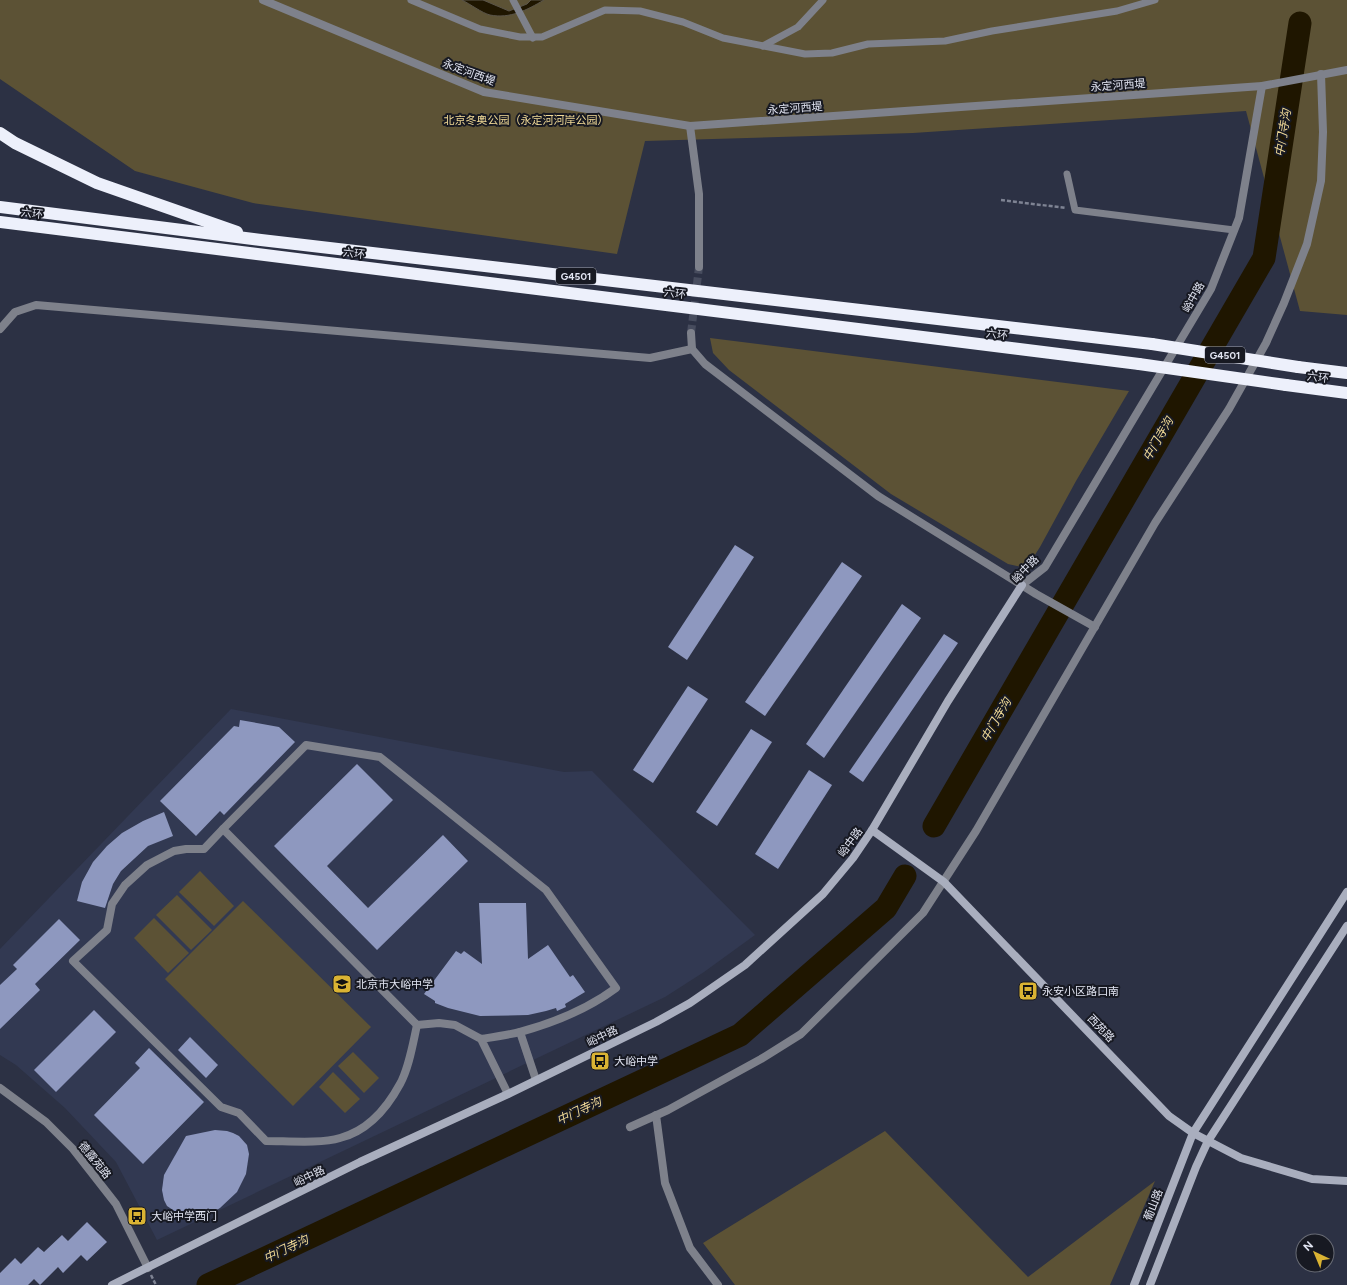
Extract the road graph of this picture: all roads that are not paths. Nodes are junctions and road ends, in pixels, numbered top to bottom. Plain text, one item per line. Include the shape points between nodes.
1 (263, 0) edge
2 (411, 0) edge
3 (513, 0) edge
4 (823, 0) edge
5 (1155, 0) edge
6 (533, 38) junction
7 (763, 46) junction
8 (1347, 70) edge
9 (1321, 75) junction
10 (1262, 86) junction
11 (690, 126) junction
12 (0, 133) edge
13 (1066, 174) dead end
14 (0, 207) edge
15 (0, 223) edge
16 (1234, 230) junction
17 (261, 240) junction
18 (699, 267) tunnel mouth
19 (0, 329) edge
20 (691, 333) tunnel mouth
21 (692, 349) junction
22 (1347, 373) edge
23 (1347, 393) edge
24 (1022, 585) junction
25 (1094, 627) junction
26 (223, 829) junction
27 (872, 830) junction
28 (944, 882) junction
29 (1347, 892) edge
30 (1347, 926) edge
31 (417, 1025) junction
32 (520, 1032) junction
33 (481, 1039) junction
34 (536, 1080) junction
35 (0, 1088) edge
36 (508, 1094) junction
37 (656, 1115) junction
38 (630, 1126) dead end
39 (1193, 1133) junction
40 (1208, 1141) junction
41 (1347, 1181) edge
42 (148, 1268) junction
43 (112, 1285) edge
44 (718, 1285) edge
45 (1134, 1285) edge
46 (1150, 1285) edge

1 - 11 street, 永定河西堤 via 484,92
2 - 6 lane via 480,29
3 - 6 lane
4 - 7 lane via 798,27
5 - 7 lane via 1117,11 945,41 868,44 832,53 805,54
6 - 7 lane via 542,37 605,10 640,11 684,22 723,38
8 - 9 street, 永定河西堤
9 - 10 street, 永定河西堤
9 - 25 street via 1321,181 1307,244 1284,303 1236,398 1156,523
10 - 11 street, 永定河西堤
10 - 16 street, 峪中路 via 1239,218
11 - 18 street via 699,194
12 - 17 highway via 15,143 97,183
13 - 16 lane via 1075,210
14 - 17 highway, 六环 / G4501
15 - 23 highway, 六环 / G4501, bridge via 1139,364
16 - 24 street, 峪中路 via 1211,289 1199,310 1045,566
17 - 22 highway, 六环 / G4501, bridge via 1152,344
19 - 21 street via 14,312 36,305 650,358
20 - 21 street
21 - 24 street via 705,364 878,496
24 - 25 street
24 - 27 main road, 峪中路 via 948,701
25 - 28 street
26 - 31 street
26 - 31 street via 204,849 174,851 148,865 125,885 112,904 107,930 73,961 221,1106 239,1113 266,1141 339,1139 358,1132 375,1118 400,1084
26 - 32 street via 306,745 380,757 546,890 616,988 562,1018
27 - 28 main road, 西苑路
27 - 34 main road, 峪中路 via 823,894 745,965 690,1003
28 - 37 street via 923,913 801,1034 761,1059
28 - 39 main road, 西苑路 via 1169,1116
29 - 39 main road, 葡山路
30 - 40 main road
31 - 33 street via 455,1025
32 - 33 street
32 - 34 street
33 - 36 street
34 - 36 main road, 峪中路
35 - 42 street, 德露苑路 via 46,1122 73,1149 116,1204
36 - 42 main road, 峪中路 via 360,1162
37 - 38 street
37 - 44 street via 666,1183 690,1248
39 - 40 main road, 西苑路
39 - 45 main road, 葡山路
40 - 41 main road, 西苑路 via 1241,1158 1312,1180
40 - 46 main road
42 - 43 main road, 峪中路

